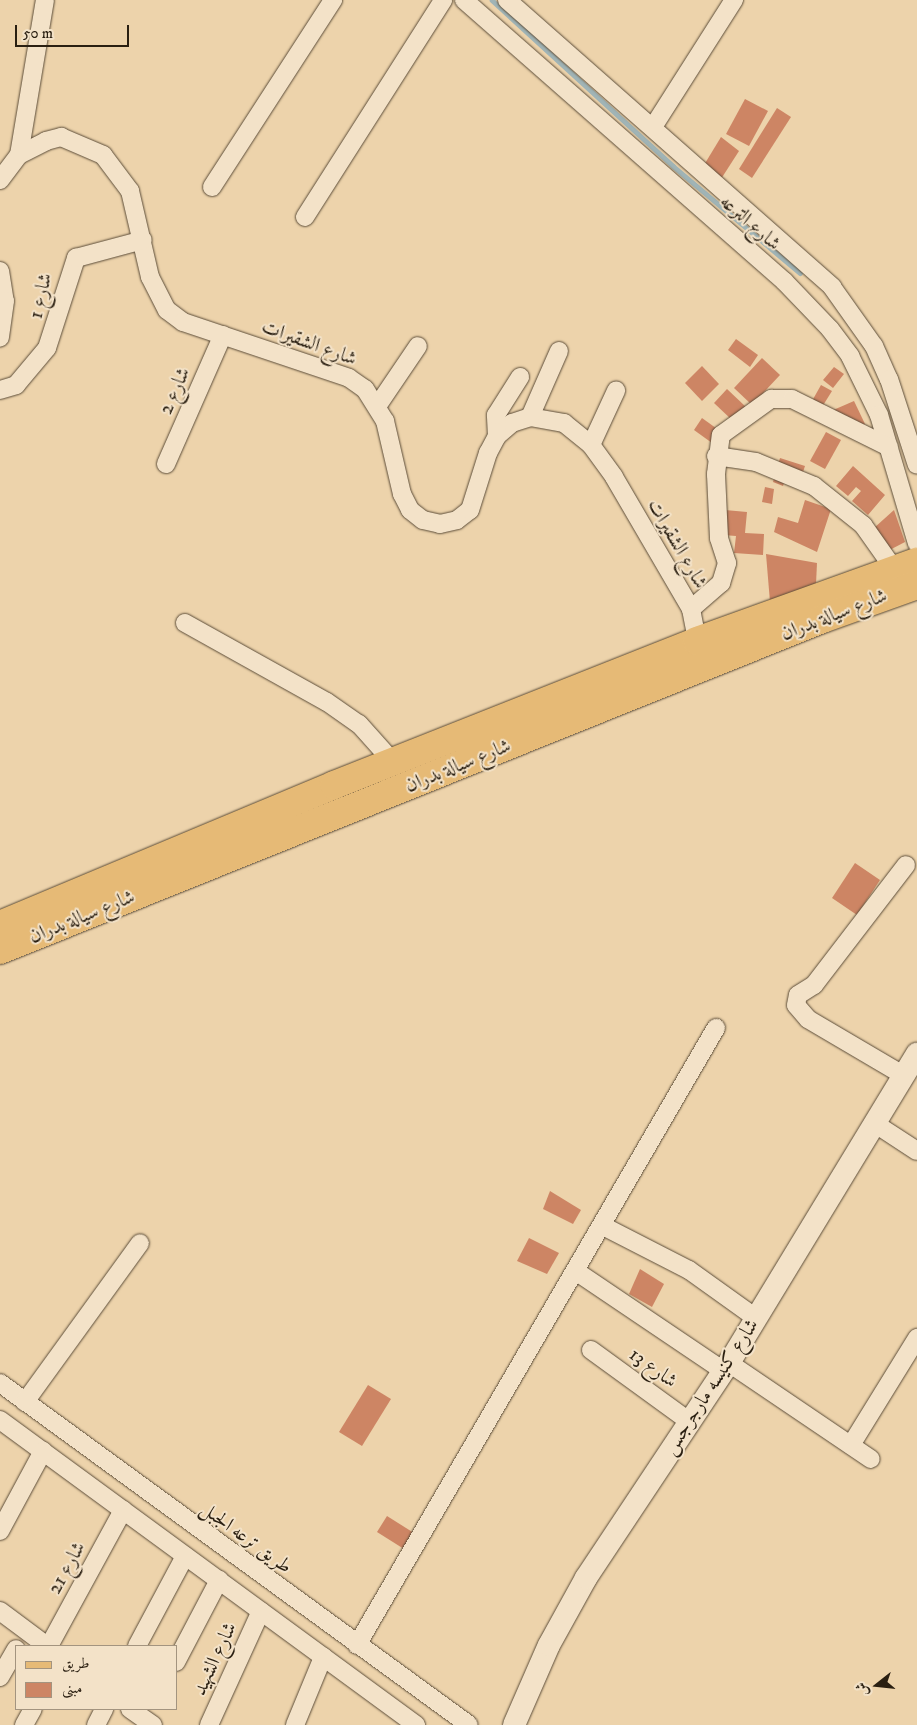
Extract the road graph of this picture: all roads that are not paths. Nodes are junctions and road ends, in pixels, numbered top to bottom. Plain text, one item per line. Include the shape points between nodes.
1 (45, 0) edge
2 (333, 0) edge
3 (443, 0) edge
4 (464, 0) edge
5 (507, 0) edge
6 (734, 0) edge
7 (588, 88) junction
8 (653, 127) junction
9 (19, 155) junction
10 (0, 180) edge
11 (212, 187) dead end
12 (305, 217) dead end
13 (143, 240) junction
14 (0, 271) edge
15 (223, 335) junction
16 (0, 338) edge
17 (418, 346) dead end
18 (559, 351) dead end
19 (520, 377) dead end
20 (0, 390) edge
21 (616, 391) dead end
22 (378, 405) junction
23 (530, 417) junction
24 (497, 436) junction
25 (591, 445) junction
26 (889, 447) junction
27 (716, 456) junction
28 (166, 464) dead end
29 (917, 465) edge
30 (917, 543) edge
31 (906, 565) edge
32 (917, 585) edge
33 (690, 609) junction
34 (185, 623) dead end
35 (697, 641) junction
36 (393, 762) junction
37 (334, 785) junction
38 (352, 808) junction
39 (906, 865) dead end
40 (0, 925) edge
41 (0, 950) edge
42 (716, 1028) dead end
43 (917, 1054) edge
44 (903, 1075) junction
45 (874, 1123) junction
46 (917, 1151) edge
47 (603, 1226) junction
48 (140, 1243) dead end
49 (577, 1272) junction
50 (756, 1318) junction
51 (917, 1338) edge
52 (591, 1350) dead end
53 (727, 1367) junction
54 (0, 1383) edge
55 (25, 1402) junction
56 (0, 1420) edge
57 (690, 1422) junction
58 (851, 1446) junction
59 (43, 1451) junction
60 (871, 1459) dead end
61 (148, 1494) junction
62 (128, 1514) junction
63 (0, 1531) edge
64 (186, 1556) junction
65 (219, 1580) junction
66 (0, 1611) edge
67 (261, 1611) junction
68 (23, 1639) edge
69 (44, 1645) edge
70 (49, 1645) edge
71 (139, 1645) edge
72 (357, 1645) junction
73 (15, 1652) edge
74 (323, 1657) junction
75 (178, 1658) edge
76 (0, 1677) edge
77 (32, 1710) edge
78 (104, 1710) edge
79 (132, 1710) edge
80 (398, 1719) edge
81 (148, 1720) edge
82 (24, 1725) edge
83 (96, 1725) edge
84 (208, 1725) edge
85 (295, 1725) edge
86 (416, 1725) edge
87 (469, 1725) edge
88 (514, 1725) edge

1 - 9 street
2 - 11 street
3 - 12 street
4 - 7 street, شارع الترعه
5 - 7 street, شارع الترعه
6 - 8 street
7 - 8 street, شارع الترعه
7 - 26 street, شارع الترعه via 809,304 854,363
8 - 29 street, شارع الترعه via 807,261 854,316 889,379
9 - 10 street, شارع الشقيرات
9 - 13 street, شارع الشقيرات via 61,137 103,155 130,191
13 - 15 street, شارع الشقيرات via 156,295 167,310 183,322
13 - 20 street, شارع 1 via 76,258 46,348 16,385
14 - 16 street via 5,302
15 - 22 street, شارع الشقيرات via 349,378
15 - 28 street, شارع 2
17 - 22 street
18 - 23 street
19 - 24 street via 496,415
21 - 25 street
22 - 24 street via 402,494 410,510 423,520 440,524 457,520 470,510
23 - 24 street via 512,423
23 - 25 street, شارع الشقيرات via 564,423
25 - 33 street, شارع الشقيرات
26 - 27 street via 792,399 770,399 721,435
26 - 30 street, شارع الترعه
27 - 31 street via 756,462 814,486
27 - 33 street via 720,538 727,563 721,582
31 - 35 main road, شارع سيالة بدران
32 - 38 main road, شارع سيالة بدران
33 - 35 street, شارع الشقيرات
34 - 36 street via 327,702 358,724
35 - 36 main road, شارع سيالة بدران
36 - 37 main road, شارع سيالة بدران
37 - 38 main road
37 - 40 main road, شارع سيالة بدران
38 - 41 main road, شارع سيالة بدران
39 - 44 street via 814,985 798,995 796,1005 808,1019
42 - 47 street
43 - 44 street, شارع كنيسه مارجرجس
44 - 45 street, شارع كنيسه مارجرجس
45 - 46 street
45 - 50 street, شارع كنيسه مارجرجس
47 - 49 street
47 - 50 street via 689,1270
48 - 55 street
49 - 53 street
49 - 72 street
50 - 53 street, شارع كنيسه مارجرجس
51 - 58 street
52 - 57 street, شارع 13
53 - 57 street, شارع كنيسه مارجرجس
53 - 58 street
54 - 55 street, طريق ترعه الجبل
55 - 61 street, طريق ترعه الجبل
56 - 59 street
57 - 88 street, شارع كنيسه مارجرجس via 586,1578 549,1645
58 - 60 street
59 - 62 street
59 - 63 street
61 - 62 street, شارع 21
61 - 72 street, طريق ترعه الجبل
62 - 64 street
62 - 70 street, شارع 21
64 - 65 street
64 - 71 street
65 - 67 street
65 - 75 street
66 - 68 street
67 - 74 street
67 - 84 street, شارع الشهيد
68 - 69 street
72 - 87 street, طريق ترعه الجبل
73 - 76 street
74 - 80 street
74 - 85 street
77 - 82 street
78 - 83 street
79 - 81 street
80 - 86 street

